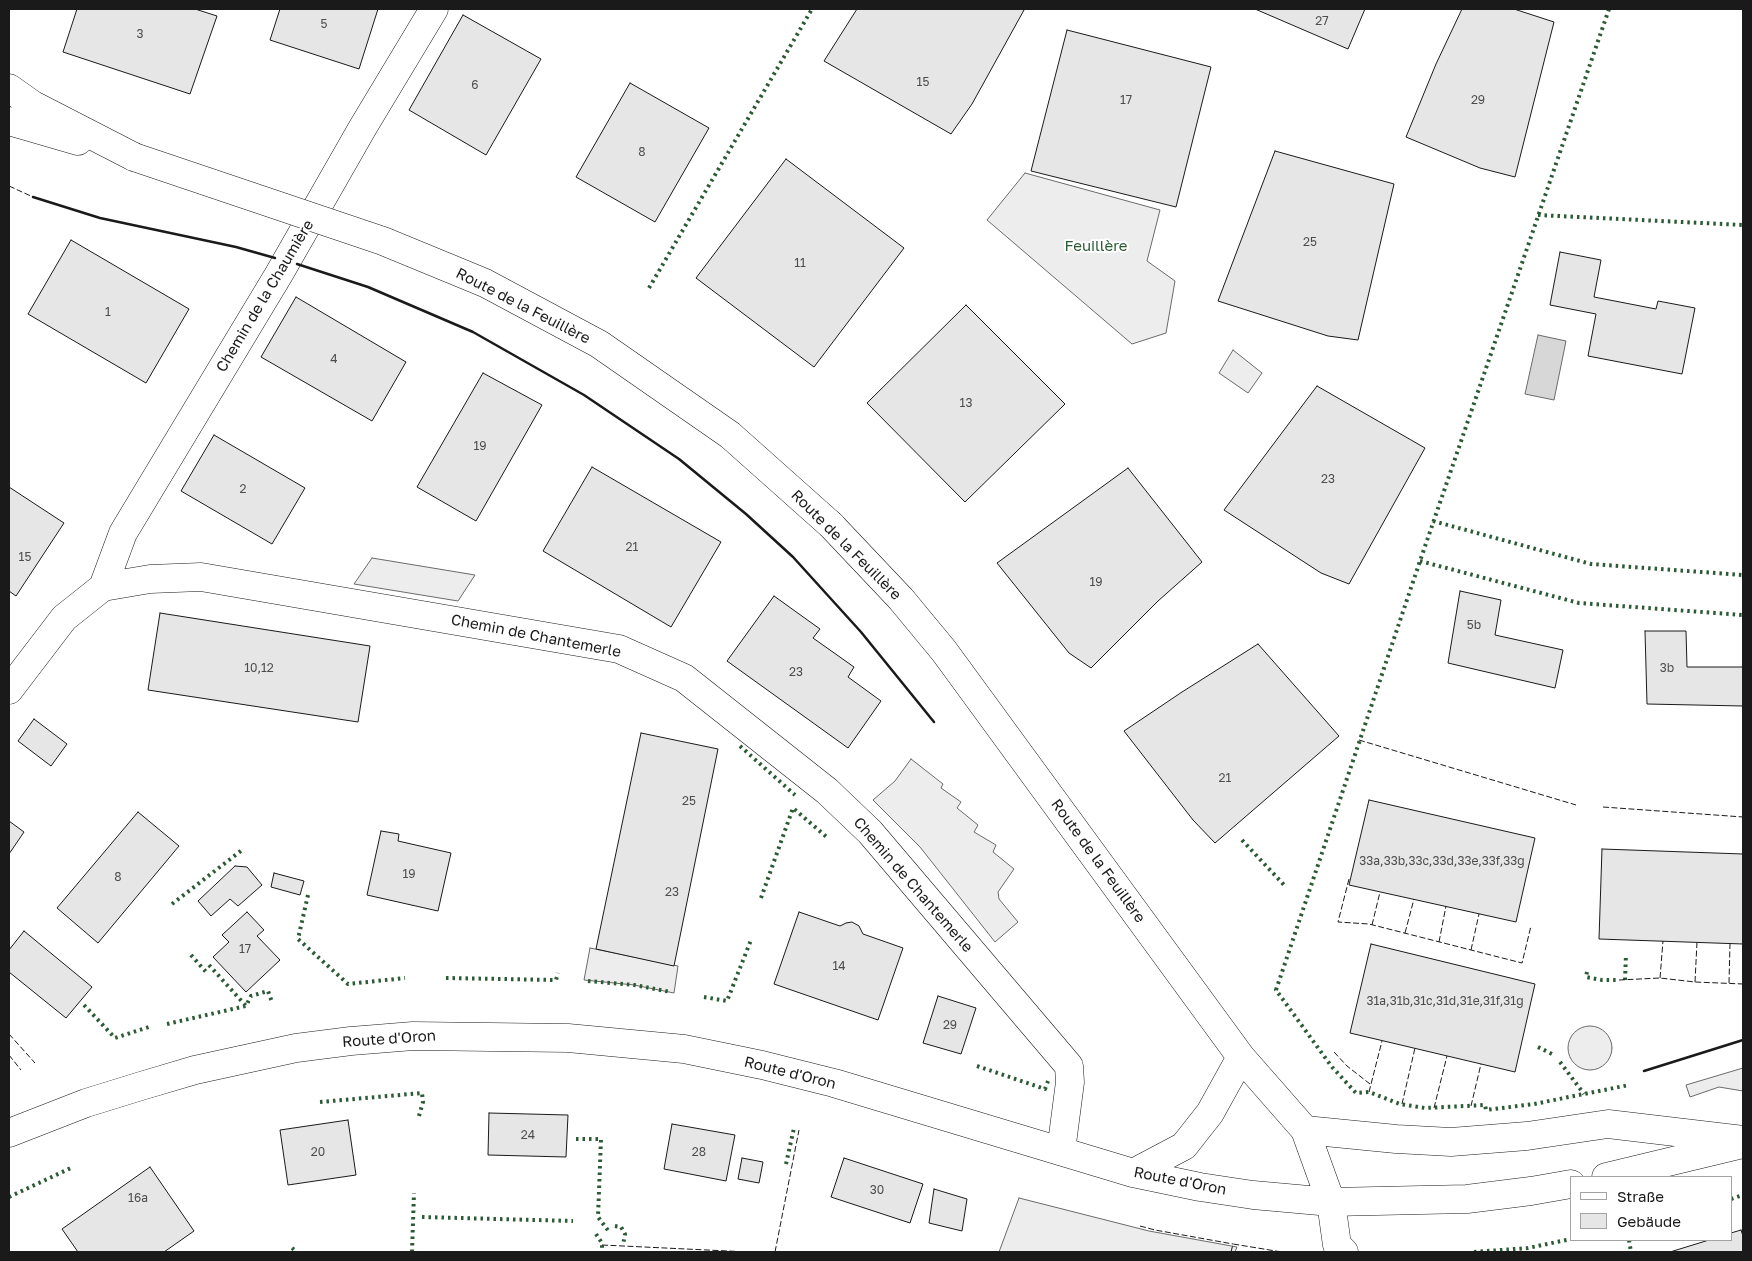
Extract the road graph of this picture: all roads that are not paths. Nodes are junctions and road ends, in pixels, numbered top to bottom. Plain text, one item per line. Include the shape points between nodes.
1 (434, 9) edge
2 (9, 88) edge
3 (9, 121) edge
4 (134, 157) junction
5 (102, 587) junction
6 (9, 690) edge
7 (1241, 1057) junction
8 (1305, 1130) junction
9 (9, 1133) edge
10 (1743, 1140) edge
11 (1743, 1144) edge
12 (1061, 1151) junction
13 (1133, 1173) junction
14 (1610, 1176) edge
15 (1570, 1184) edge
16 (1331, 1202) junction
17 (1344, 1252) edge

1 - 5 street, Chemin de la Chaumière via 123,533
2 - 4 street, Route de la Feuillère
3 - 4 street, Route de la Feuillère
4 - 7 street, Route de la Feuillère, bridge via 383,241 485,283 599,344 730,435 831,525 901,599 944,651
5 - 6 street, Chemin de Chantemerle via 64,618
5 - 12 street, Chemin de Chantemerle via 150,579 202,576 619,648 684,678 827,791 870,832 1069,1066
7 - 8 street, Route de la Feuillère
7 - 13 street via 1210,1113 1184,1146
8 - 10 street via 1451,1142 1527,1136 1608,1124
8 - 16 street, Route de la Feuillère
9 - 12 street, Route d'Oron via 86,1103 195,1070 296,1048 413,1036 568,1038 684,1049 762,1065 834,1083
11 - 14 street
12 - 13 street, Route d'Oron
13 - 16 street, Route d'Oron via 1227,1191
15 - 16 street, Route d'Oron via 1468,1199
16 - 17 street, Route de la Feuillère via 1338,1245

